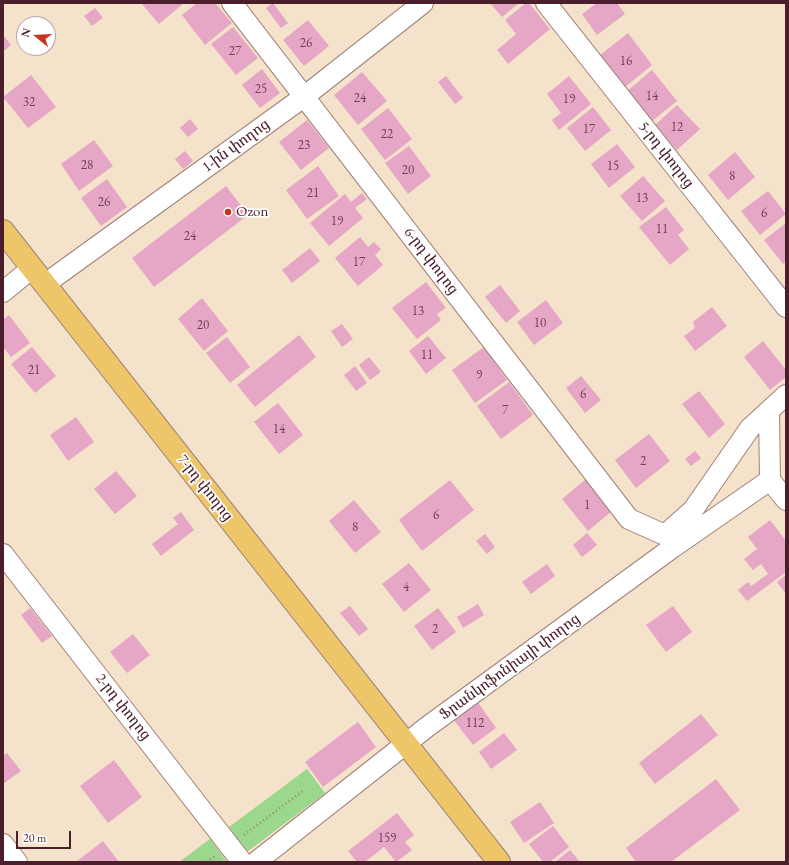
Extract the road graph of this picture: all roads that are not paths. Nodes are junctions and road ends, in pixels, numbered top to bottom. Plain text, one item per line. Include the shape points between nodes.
1 (232, 3) edge
2 (423, 3) edge
3 (546, 3) edge
4 (305, 96) junction
5 (3, 231) edge
6 (38, 276) junction
7 (3, 292) edge
8 (786, 307) edge
9 (786, 395) edge
10 (769, 410) junction
11 (770, 480) junction
12 (786, 500) edge
13 (669, 542) junction
14 (3, 554) edge
15 (407, 744) junction
16 (3, 844) edge
17 (17, 862) edge
18 (242, 862) edge
19 (256, 862) edge
20 (499, 862) edge

1 - 4 street, 6-րդ փողոց
2 - 4 street, 1-ին փողոց
3 - 8 street, 5-րդ փողոց
4 - 6 street, 1-ին փողոց
4 - 13 street, 6-րդ փողոց via 629,519
5 - 6 main road, 7-րդ փողոց
6 - 7 street, 1-ին փողոց
6 - 15 main road, 7-րդ փողոց
9 - 10 street
10 - 11 street
10 - 13 street via 750,428
11 - 12 street
11 - 13 street, Ֆրանկոֆոնիայի փողոց
13 - 15 street, Ֆրանկոֆոնիայի փողոց
14 - 18 street, 2-րդ փողոց
15 - 19 street, Ֆրանկոֆոնիայի փողոց
15 - 20 main road, 7-րդ փողոց
16 - 17 street

